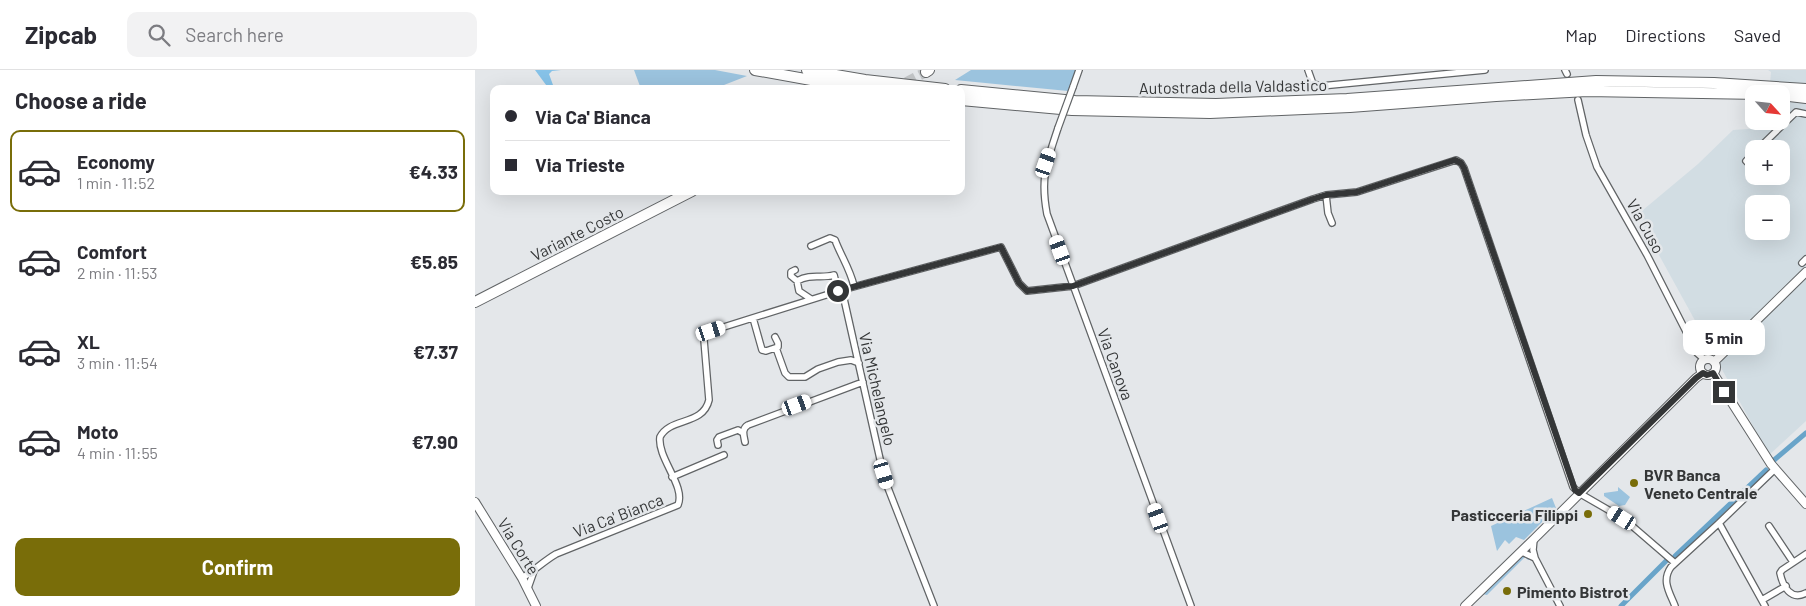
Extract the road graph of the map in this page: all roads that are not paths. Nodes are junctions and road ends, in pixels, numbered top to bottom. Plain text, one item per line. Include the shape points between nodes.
1 (755, 70) edge
2 (807, 70) edge
3 (1079, 70) edge
4 (1308, 70) edge
5 (1485, 70) edge
6 (839, 85) edge
7 (909, 85) edge
8 (1745, 89) edge
9 (1806, 89) edge
10 (965, 90) edge
11 (1790, 90) edge
12 (1745, 91) edge
13 (1790, 97) edge
14 (1806, 98) edge
15 (965, 100) edge
16 (1578, 100) dead end
17 (1806, 114) edge
18 (1767, 140) edge
19 (684, 195) edge
20 (1326, 195) junction
21 (1332, 223) dead end
22 (811, 246) dead end
23 (795, 270) dead end
24 (1806, 272) edge
25 (797, 281) junction
26 (854, 286) junction
27 (1073, 286) junction
28 (840, 290) junction
29 (811, 300) junction
30 (475, 302) edge
31 (753, 318) junction
32 (775, 337) dead end
33 (776, 348) junction
34 (1705, 360) junction
35 (1714, 362) junction
36 (859, 363) junction
37 (1703, 373) junction
38 (1713, 373) junction
39 (863, 382) junction
40 (743, 432) junction
41 (745, 442) dead end
42 (718, 445) dead end
43 (724, 455) dead end
44 (1775, 469) junction
45 (672, 477) junction
46 (1579, 493) junction
47 (475, 502) edge
48 (1806, 504) edge
49 (1719, 523) junction
50 (1769, 526) dead end
51 (1534, 539) junction
52 (1522, 552) junction
53 (1806, 554) edge
54 (1535, 558) junction
55 (1793, 562) junction
56 (1675, 563) junction
57 (534, 571) junction
58 (522, 578) junction
59 (1786, 586) junction
60 (528, 588) junction
61 (1806, 593) edge
62 (1764, 603) edge
63 (537, 606) edge
64 (934, 606) edge
65 (1191, 606) edge
66 (1465, 606) edge
67 (1560, 606) edge
68 (1675, 606) edge

1 - 6 highway
2 - 7 highway
3 - 27 street, Via Canova, bridge via 1046,163 1043,192 1047,214
4 - 5 street via 1313,84 1321,86
8 - 10 highway, Autostrada della Valdastico via 1715,83 1596,81 1347,99 1217,104 1075,101
9 - 11 highway, Autostrada della Valdastico
12 - 15 highway, Autostrada della Valdastico via 1587,91 1210,113 1072,110
13 - 14 highway
16 - 34 street, Via Cuso via 1597,167 1697,353
17 - 18 street via 1796,112
19 - 30 highway, Variante Costo
20 - 21 street
20 - 27 street
20 - 46 street via 1357,192 1455,160 1461,163 1573,487
22 - 26 street via 830,238 835,240
23 - 25 street via 791,276
24 - 35 main road
25 - 28 street via 812,275 822,278 835,276
25 - 29 street via 799,291
26 - 27 street, Via Ca' Bianca via 1001,247 1019,283 1027,291
26 - 28 street, Via Ca' Bianca
27 - 65 street, Via Canova
28 - 29 street, Via Ca' Bianca
28 - 36 street, Via Michelangelo
29 - 31 street, Via Ca' Bianca
31 - 33 street via 762,350
31 - 45 street, Via Ca' Bianca via 711,331 705,337 708,405 700,415 670,428 659,437
32 - 33 street via 779,343
33 - 36 street via 789,377 805,377 838,362 851,360
34 - 35 main road
34 - 37 main road via 1700,366
35 - 38 main road via 1716,369
36 - 39 street, Via Michelangelo
37 - 38 main road
37 - 46 main road
38 - 44 main road
39 - 40 street via 750,424
39 - 64 street, Via Michelangelo via 879,460
40 - 41 street
40 - 42 street via 738,430 719,437
43 - 45 street
44 - 48 main road
44 - 49 street
45 - 57 street, Via Ca' Bianca via 680,496 676,507 557,554
46 - 51 main road
46 - 56 street via 1624,519
47 - 58 main road, Via Corte
49 - 56 street
49 - 62 street
50 - 55 street
51 - 52 main road
51 - 54 street
52 - 54 street
52 - 66 main road
53 - 55 street
54 - 67 street
55 - 59 street via 1779,573
56 - 68 street via 1666,579
57 - 58 street, Via Ca' Bianca
57 - 60 street
58 - 60 main road, Via Corte
59 - 61 street via 1794,596
59 - 62 street
60 - 63 main road, Via Corte

